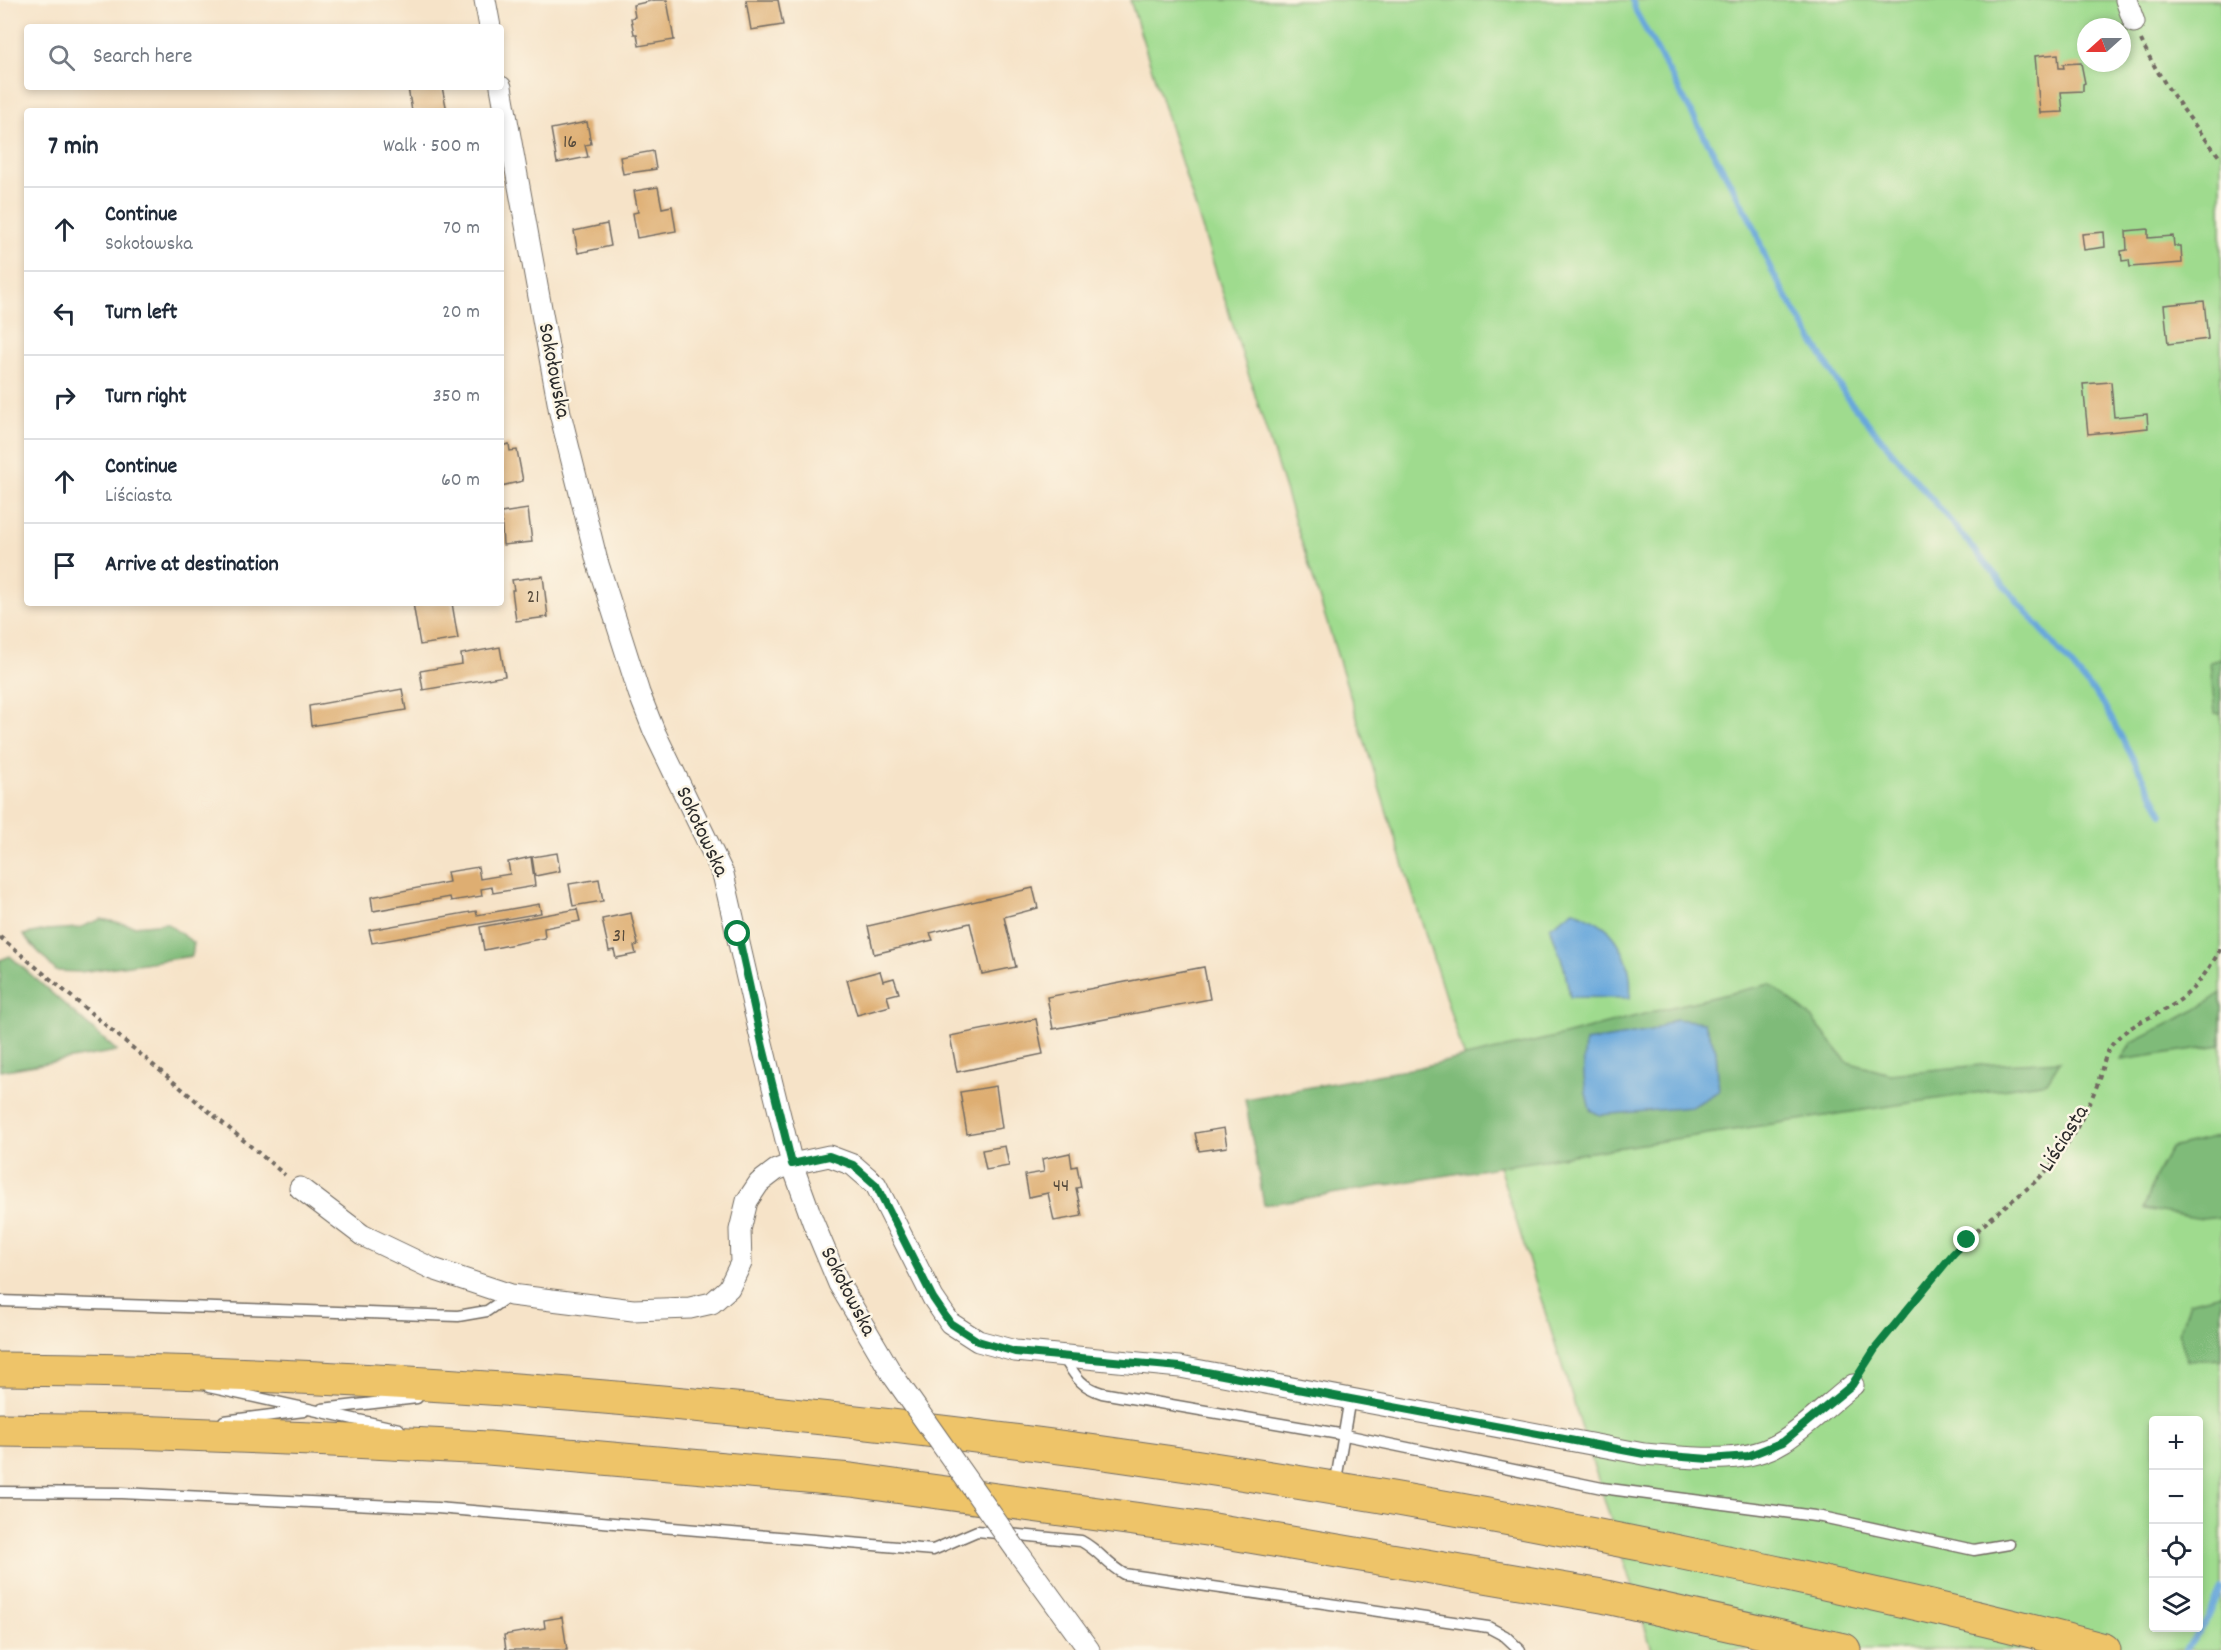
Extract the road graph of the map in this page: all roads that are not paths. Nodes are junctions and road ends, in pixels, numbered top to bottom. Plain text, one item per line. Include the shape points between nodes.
1 (485, 0) edge
2 (2126, 0) edge
3 (2134, 22) road end
4 (489, 24) edge
5 (502, 90) edge
6 (792, 1164) junction
7 (300, 1188) road end
8 (511, 1295) junction
9 (0, 1301) edge
10 (1063, 1356) junction
11 (0, 1370) edge
12 (135, 1371) junction
13 (1852, 1385) road end
14 (490, 1389) junction
15 (1350, 1398) junction
16 (313, 1410) junction
17 (0, 1430) edge
18 (406, 1431) dead end
19 (134, 1432) junction
20 (418, 1433) dead end
21 (1345, 1435) junction
22 (488, 1448) junction
23 (1335, 1487) junction
24 (0, 1492) edge
25 (2009, 1544) dead end
26 (2099, 1649) edge
27 (1089, 1650) edge
28 (1520, 1650) edge
29 (1844, 1650) edge

1 - 4 street
2 - 3 street
5 - 6 street, Sokołowska via 560,412 597,561 654,731 723,874
6 - 8 street via 767,1176 747,1201 740,1230 741,1263 729,1288 712,1303 690,1308 633,1310
6 - 10 street via 829,1156 853,1165 876,1185 933,1298 950,1323 978,1341 1015,1352
6 - 27 street, Sokołowska, bridge via 839,1284 892,1374
7 - 8 street via 362,1235 433,1269
8 - 9 lane via 487,1311 458,1316
10 - 15 street via 1180,1367
10 - 21 lane via 1078,1381 1095,1391
11 - 12 highway
12 - 14 highway
12 - 16 lane
13 - 15 street via 1783,1442 1748,1456 1709,1459 1644,1454
14 - 16 lane
14 - 23 highway via 945,1431
15 - 21 lane
16 - 18 lane
16 - 19 lane
17 - 19 highway
19 - 22 highway
20 - 22 lane
21 - 23 lane
21 - 25 lane via 1602,1488 1822,1517 1974,1550
22 - 29 highway via 851,1480 1214,1530 1602,1596
23 - 26 highway via 1657,1546 1908,1600
24 - 28 lane via 121,1493 437,1508 933,1550 976,1531 1080,1541 1096,1549 1124,1574 1488,1627

